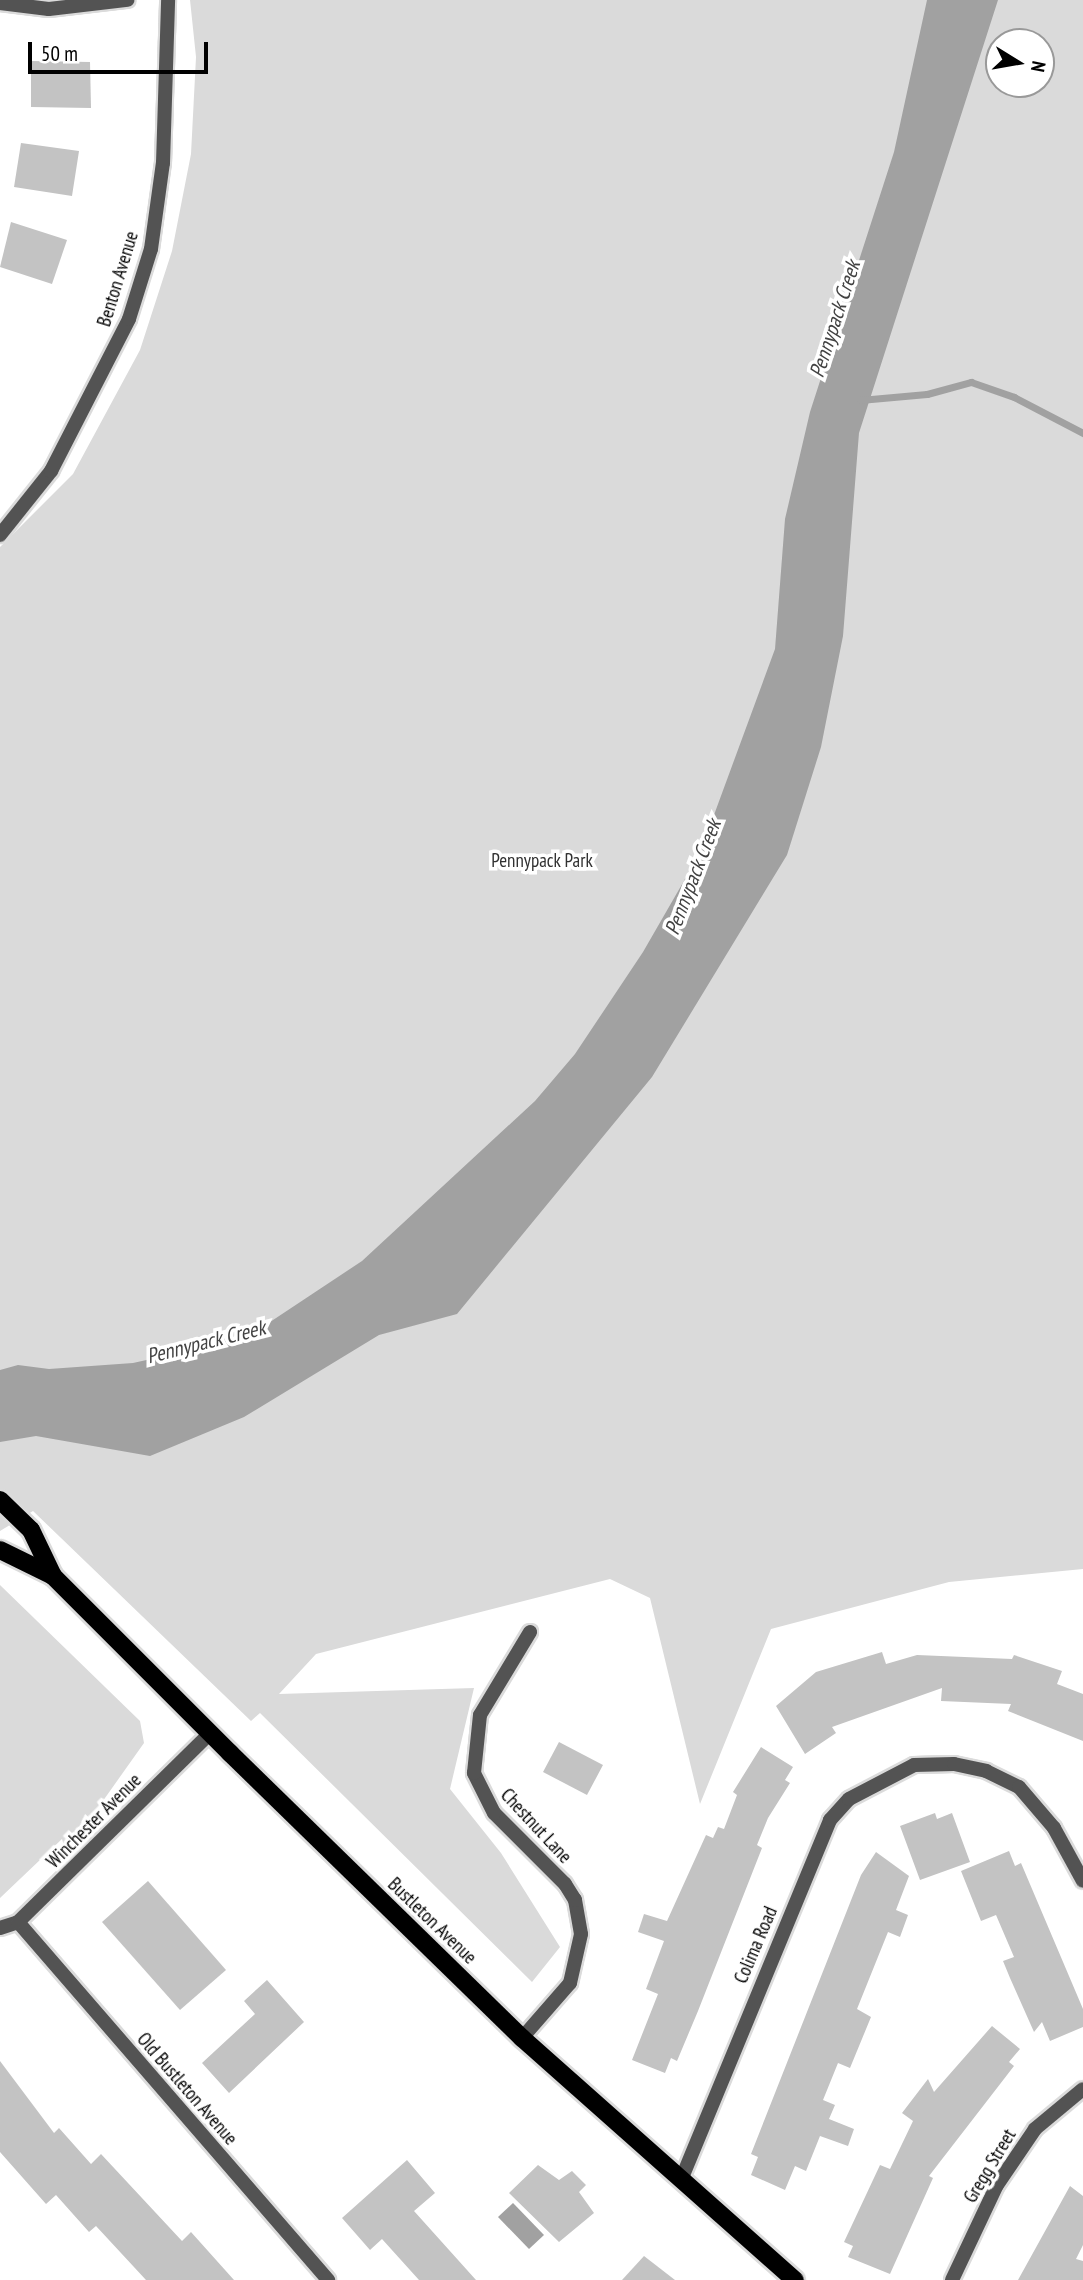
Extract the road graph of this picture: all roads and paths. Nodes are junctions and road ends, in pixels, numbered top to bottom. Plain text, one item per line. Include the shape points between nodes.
1 (127, 0) edge
2 (168, 0) edge
3 (0, 3) edge
4 (0, 536) edge
5 (0, 1500) edge
6 (0, 1550) edge
7 (53, 1576) junction
8 (530, 1632) dead end
9 (211, 1733) junction
10 (1083, 1881) edge
11 (19, 1922) junction
12 (0, 1928) edge
13 (522, 2039) junction
14 (1083, 2089) edge
15 (681, 2180) junction
16 (328, 2280) edge
17 (795, 2280) edge
18 (952, 2280) edge

1 - 3 street via 49,9
2 - 4 street, Benton Avenue via 163,163 151,249 129,319 58,459
5 - 7 main road, Bustleton Avenue via 31,1530
6 - 7 main road, Bustleton Avenue
7 - 9 main road, Bustleton Avenue
8 - 13 street, Chestnut Lane via 480,1715 474,1773 494,1813 565,1884 575,1900 581,1934 570,1983
9 - 11 street, Winchester Avenue
9 - 13 main road, Bustleton Avenue
10 - 15 street, Colima Road via 1054,1828 1018,1787 954,1764 914,1765 849,1799 830,1821
11 - 12 street, Winchester Avenue
11 - 16 street, Old Bustleton Avenue
13 - 15 main road, Bustleton Avenue
14 - 18 street, Gregg Street via 1035,2129 996,2185
15 - 17 main road, Bustleton Avenue

